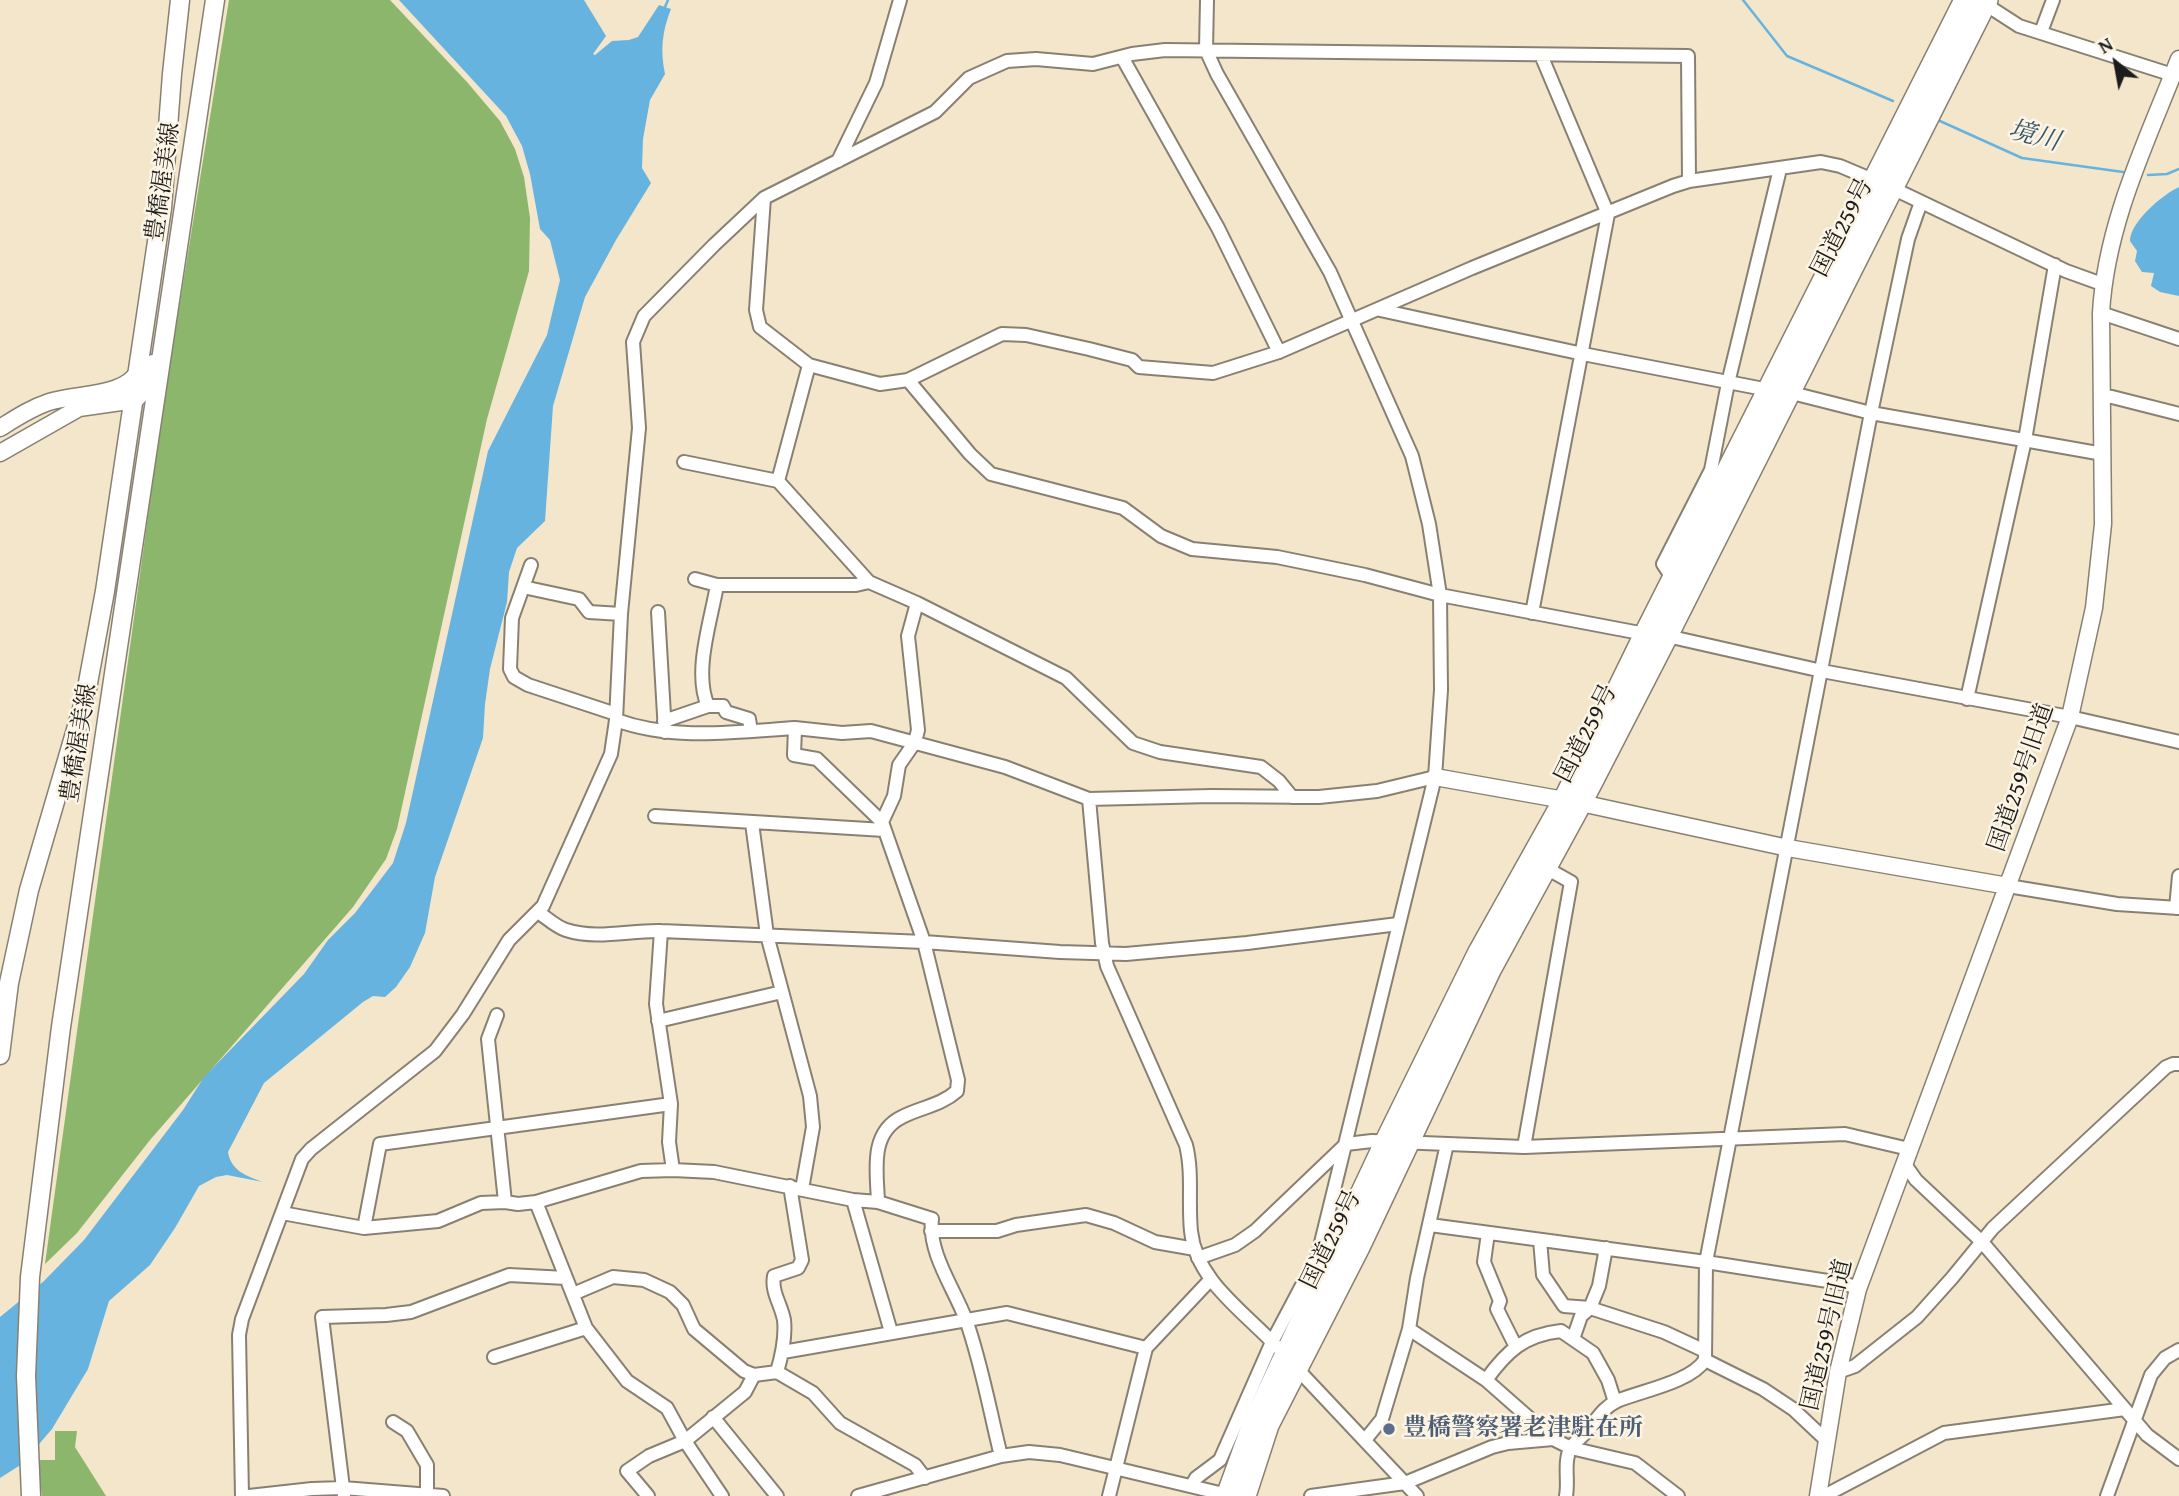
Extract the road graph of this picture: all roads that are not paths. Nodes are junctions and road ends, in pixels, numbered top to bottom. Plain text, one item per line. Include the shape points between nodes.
1 (180, 0) edge
2 (215, 0) edge
3 (900, 0) edge
4 (1207, 0) edge
5 (2053, 0) edge
6 (1979, 1) edge
7 (2041, 32) junction
8 (1206, 50) junction
9 (1541, 55) junction
10 (1122, 57) junction
11 (2179, 59) edge
12 (2173, 75) junction
13 (838, 162) junction
14 (1780, 169) junction
15 (1689, 181) junction
16 (1884, 185) junction
17 (764, 198) junction
18 (1921, 202) junction
19 (1608, 214) junction
20 (2055, 265) junction
21 (2102, 284) junction
22 (1380, 310) junction
23 (2101, 313) junction
24 (1352, 321) junction
25 (2179, 339) edge
26 (1279, 352) junction
27 (1583, 354) junction
28 (809, 365) junction
29 (139, 370) junction
30 (908, 380) junction
31 (1728, 383) junction
32 (1779, 391) junction
33 (88, 394) junction
34 (2101, 396) junction
35 (135, 400) junction
36 (107, 404) junction
37 (1871, 413) junction
38 (2179, 414) edge
39 (153, 421) junction
40 (0, 428) edge
41 (2025, 440) junction
42 (128, 450) junction
43 (0, 453) edge
44 (2103, 454) junction
45 (684, 462) dead end
46 (778, 481) junction
47 (531, 565) dead end
48 (695, 579) dead end
49 (1674, 579) junction
50 (869, 582) junction
51 (717, 585) junction
52 (523, 587) junction
53 (1440, 595) junction
54 (918, 603) junction
55 (659, 612) dead end
56 (1532, 612) junction
57 (621, 614) junction
58 (1645, 634) junction
59 (1667, 636) junction
60 (1822, 671) junction
61 (1967, 699) junction
62 (709, 706) junction
63 (616, 717) junction
64 (2070, 717) junction
65 (664, 727) junction
66 (795, 728) junction
67 (751, 731) junction
68 (915, 742) junction
69 (2179, 742) edge
70 (1434, 777) junction
71 (1292, 797) junction
72 (1089, 799) junction
73 (1572, 802) junction
74 (655, 816) dead end
75 (752, 823) junction
76 (883, 826) junction
77 (1788, 848) junction
78 (1546, 868) junction
79 (2179, 876) edge
80 (2008, 886) junction
81 (2177, 908) edge
82 (538, 912) junction
83 (1398, 924) junction
84 (661, 931) junction
85 (767, 935) junction
86 (924, 942) junction
87 (1104, 954) junction
88 (782, 992) junction
89 (497, 1015) dead end
90 (659, 1021) junction
91 (0, 1055) edge
92 (2179, 1064) edge
93 (671, 1104) junction
94 (498, 1128) junction
95 (1732, 1139) junction
96 (1386, 1141) junction
97 (1409, 1141) junction
98 (1346, 1144) junction
99 (1447, 1144) junction
100 (1524, 1147) junction
101 (1906, 1156) junction
102 (673, 1170) junction
103 (796, 1187) junction
104 (853, 1200) junction
105 (505, 1202) junction
106 (536, 1202) junction
107 (878, 1202) junction
108 (282, 1213) junction
109 (1430, 1225) junction
110 (364, 1228) junction
111 (931, 1231) junction
112 (1488, 1233) junction
113 (1540, 1240) junction
114 (1982, 1242) junction
115 (1606, 1248) junction
116 (1197, 1254) junction
117 (1706, 1262) junction
118 (566, 1278) junction
119 (1211, 1279) junction
120 (1858, 1289) junction
121 (573, 1294) junction
122 (1590, 1308) junction
123 (966, 1320) junction
124 (586, 1328) junction
125 (1409, 1329) junction
126 (891, 1332) junction
127 (1573, 1339) junction
128 (1275, 1345) junction
129 (1515, 1345) junction
130 (1146, 1348) junction
131 (2179, 1350) edge
132 (783, 1352) junction
133 (1705, 1355) junction
134 (494, 1357) dead end
135 (777, 1372) junction
136 (1839, 1372) junction
137 (1302, 1374) dead end
138 (754, 1375) junction
139 (1486, 1380) junction
140 (1615, 1402) junction
141 (2125, 1409) junction
142 (713, 1417) junction
143 (2134, 1419) junction
144 (393, 1422) dead end
145 (1553, 1439) junction
146 (685, 1440) junction
147 (1365, 1440) junction
148 (1827, 1441) junction
149 (1571, 1448) junction
150 (1001, 1456) junction
151 (2179, 1459) edge
152 (1115, 1468) junction
153 (926, 1478) junction
154 (1405, 1483) junction
155 (1192, 1485) junction
156 (344, 1492) edge
157 (890, 1492) edge
158 (642, 1494) edge
159 (427, 1495) edge
160 (31, 1496) edge
161 (242, 1496) edge
162 (249, 1496) edge
163 (443, 1496) edge
164 (722, 1496) edge
165 (777, 1496) edge
166 (858, 1496) edge
167 (1109, 1496) edge
168 (1233, 1496) edge
169 (1311, 1496) edge
170 (1417, 1496) edge
171 (1566, 1496) edge
172 (1678, 1496) edge
173 (1818, 1496) edge
174 (1824, 1496) edge
175 (2107, 1496) edge

1 - 29 main road, 豊橋渥美線 via 162,208
2 - 35 street via 201,41 151,378
2 - 39 main road, 豊橋渥美線
3 - 13 street via 876,83
4 - 8 street
5 - 7 street
6 - 7 street via 2019,26
6 - 16 highway, 国道259号
7 - 12 street
8 - 9 street
8 - 10 street
8 - 24 street via 1330,272
9 - 15 street via 1688,56
9 - 19 street
10 - 13 street via 1093,64 1007,61 969,78 935,112
10 - 26 street via 1218,228
11 - 12 street, 国道259号旧道
12 - 21 street, 国道259号旧道 via 2124,196
13 - 17 street
14 - 15 street
14 - 16 street via 1821,162
14 - 31 street
15 - 19 street
16 - 18 street
16 - 32 highway, 国道259号
17 - 28 street via 757,310 760,327
17 - 57 street via 644,316 635,333 639,428
18 - 20 street
18 - 37 street via 1908,239
19 - 22 street
19 - 27 street
20 - 21 street
20 - 41 street
21 - 23 street, 国道259号旧道
22 - 24 street
22 - 27 street
23 - 25 street
23 - 34 street, 国道259号旧道
24 - 26 street
24 - 53 street via 1412,456
26 - 30 street via 1213,373 1139,367 1132,360 1089,349 1002,334
27 - 31 street
27 - 56 street
28 - 30 street via 880,384
28 - 46 street
29 - 33 street via 120,388
29 - 35 main road, 豊橋渥美線
30 - 53 street via 991,474 1124,508 1161,536 1192,549 1278,557
31 - 32 street
31 - 49 street via 1711,470 1663,564
32 - 37 street
32 - 49 highway, 国道259号
32 - 59 highway, 国道259号
33 - 35 street
33 - 40 street via 46,403
34 - 38 street
34 - 44 street, 国道259号旧道
35 - 36 street
35 - 39 street via 148,408
35 - 42 main road, 豊橋渥美線
36 - 42 street via 120,418
36 - 43 street via 71,412
37 - 41 street
37 - 60 street
39 - 160 main road, 豊橋渥美線 via 61,1027 30,1277 26,1376
41 - 44 street
41 - 61 street
42 - 91 main road, 豊橋渥美線 via 85,699 29,890 9,983
44 - 64 street, 国道259号旧道 via 2103,524 2094,608
45 - 46 street
46 - 50 street
47 - 52 street
48 - 51 street
49 - 58 highway, 国道259号
50 - 51 street
50 - 54 street
51 - 62 street via 702,668 702,692
52 - 57 street via 579,599 589,612
52 - 63 street via 512,618 510,669 514,677
53 - 56 street
53 - 70 street via 1441,690
54 - 68 street via 908,636 918,730
54 - 71 street via 1066,678 1133,743 1160,752 1261,767
55 - 65 street
56 - 58 street
57 - 63 street
58 - 73 highway, 国道259号
59 - 60 street
59 - 73 highway, 国道259号
60 - 61 street
60 - 77 street
61 - 64 street
62 - 65 street
62 - 67 street via 723,706 726,712 749,719
63 - 65 street via 640,729
63 - 82 street via 611,754
64 - 69 street
64 - 80 street, 国道259号旧道
65 - 67 street via 698,734
66 - 67 street
66 - 68 street via 871,731
66 - 76 street via 794,755 817,759
68 - 72 street via 1005,767
68 - 76 street via 899,765
70 - 71 street via 1377,791
70 - 73 street
70 - 83 street
71 - 72 street
72 - 87 street
73 - 77 street
73 - 78 highway, 国道259号
73 - 96 highway, 国道259号 via 1479,952
74 - 75 street
75 - 76 street
75 - 85 street
76 - 86 street
77 - 80 street
77 - 95 street
78 - 97 highway, 国道259号 via 1490,970
78 - 100 street via 1571,882
79 - 81 street
80 - 81 street via 2118,904
80 - 101 street, 国道259号旧道
82 - 84 street via 565,930 580,933
82 - 108 street via 509,940 435,1051 302,1159
83 - 87 street via 1247,943
83 - 98 street
84 - 85 street
84 - 90 street
85 - 86 street
85 - 88 street
86 - 87 street
86 - 107 street via 957,1091 946,1101 902,1116 880,1140 876,1154
87 - 116 street via 1186,1144 1191,1231
88 - 90 street
88 - 103 street via 810,1096 813,1127
89 - 94 street via 488,1040
90 - 93 street
92 - 114 street via 2166,1067
93 - 94 street
93 - 102 street
94 - 105 street
94 - 110 street via 380,1144
95 - 100 street
95 - 101 street via 1845,1134
95 - 117 street
96 - 97 street
96 - 98 street
96 - 168 highway, 国道259号 via 1253,1424
97 - 99 street
97 - 168 highway, 国道259号
98 - 116 street via 1255,1231 1235,1245
98 - 128 street via 1318,1255
99 - 100 street
99 - 109 street
101 - 114 street via 1916,1180
101 - 120 street, 国道259号旧道
102 - 103 street via 714,1172
102 - 106 street via 640,1171
103 - 104 street
103 - 132 street via 802,1260 798,1268 774,1276 772,1285 783,1320
104 - 107 street
104 - 126 street
105 - 106 street
105 - 110 street via 472,1205 438,1221
106 - 118 street
107 - 111 street via 932,1219
108 - 110 street
108 - 161 street via 239,1335
109 - 112 street
109 - 125 street
111 - 116 street via 981,1233 1086,1216
111 - 123 street
112 - 113 street
112 - 129 street via 1484,1262 1500,1301 1497,1309
113 - 115 street
113 - 122 street via 1544,1275 1564,1306
114 - 136 street via 1917,1317 1855,1366
114 - 141 street
115 - 117 street
115 - 122 street
116 - 119 street
117 - 120 street via 1847,1283
117 - 133 street
118 - 121 street
118 - 156 street via 509,1275 411,1312 321,1317
119 - 128 street
119 - 130 street
120 - 136 street, 国道259号旧道
121 - 124 street
121 - 138 street via 614,1277 644,1279 670,1292 694,1329
122 - 127 street via 1581,1316
122 - 133 street via 1664,1332
123 - 126 street
123 - 130 street via 1007,1313
123 - 150 street
124 - 134 street
124 - 146 street via 627,1381 667,1408
125 - 139 street
125 - 147 street via 1382,1419
126 - 132 street
127 - 129 street via 1561,1331
127 - 140 street via 1593,1353
128 - 155 street via 1220,1460
129 - 139 street
130 - 152 street
131 - 143 street via 2151,1375
132 - 135 street
133 - 140 street via 1701,1365 1688,1374
133 - 148 street via 1793,1409
135 - 138 street
135 - 153 street via 813,1393 840,1423 915,1465
136 - 148 street, 国道259号旧道
137 - 147 street
138 - 142 street via 745,1392
139 - 145 street
140 - 149 street
141 - 143 street
141 - 174 street via 1944,1433
142 - 146 street
142 - 165 street
143 - 151 street via 2154,1442
143 - 175 street
144 - 159 street via 407,1431 427,1465
145 - 149 street
145 - 154 street via 1492,1447
146 - 158 street via 627,1471
146 - 164 street
147 - 154 street
148 - 173 street, 国道259号旧道
149 - 171 street
149 - 172 street via 1634,1463
150 - 152 street via 1029,1452 1059,1455
150 - 153 street
152 - 155 street
152 - 167 street
153 - 157 street
154 - 169 street
154 - 170 street
155 - 168 street
156 - 159 street
156 - 162 street via 312,1489
157 - 166 street
159 - 163 street

